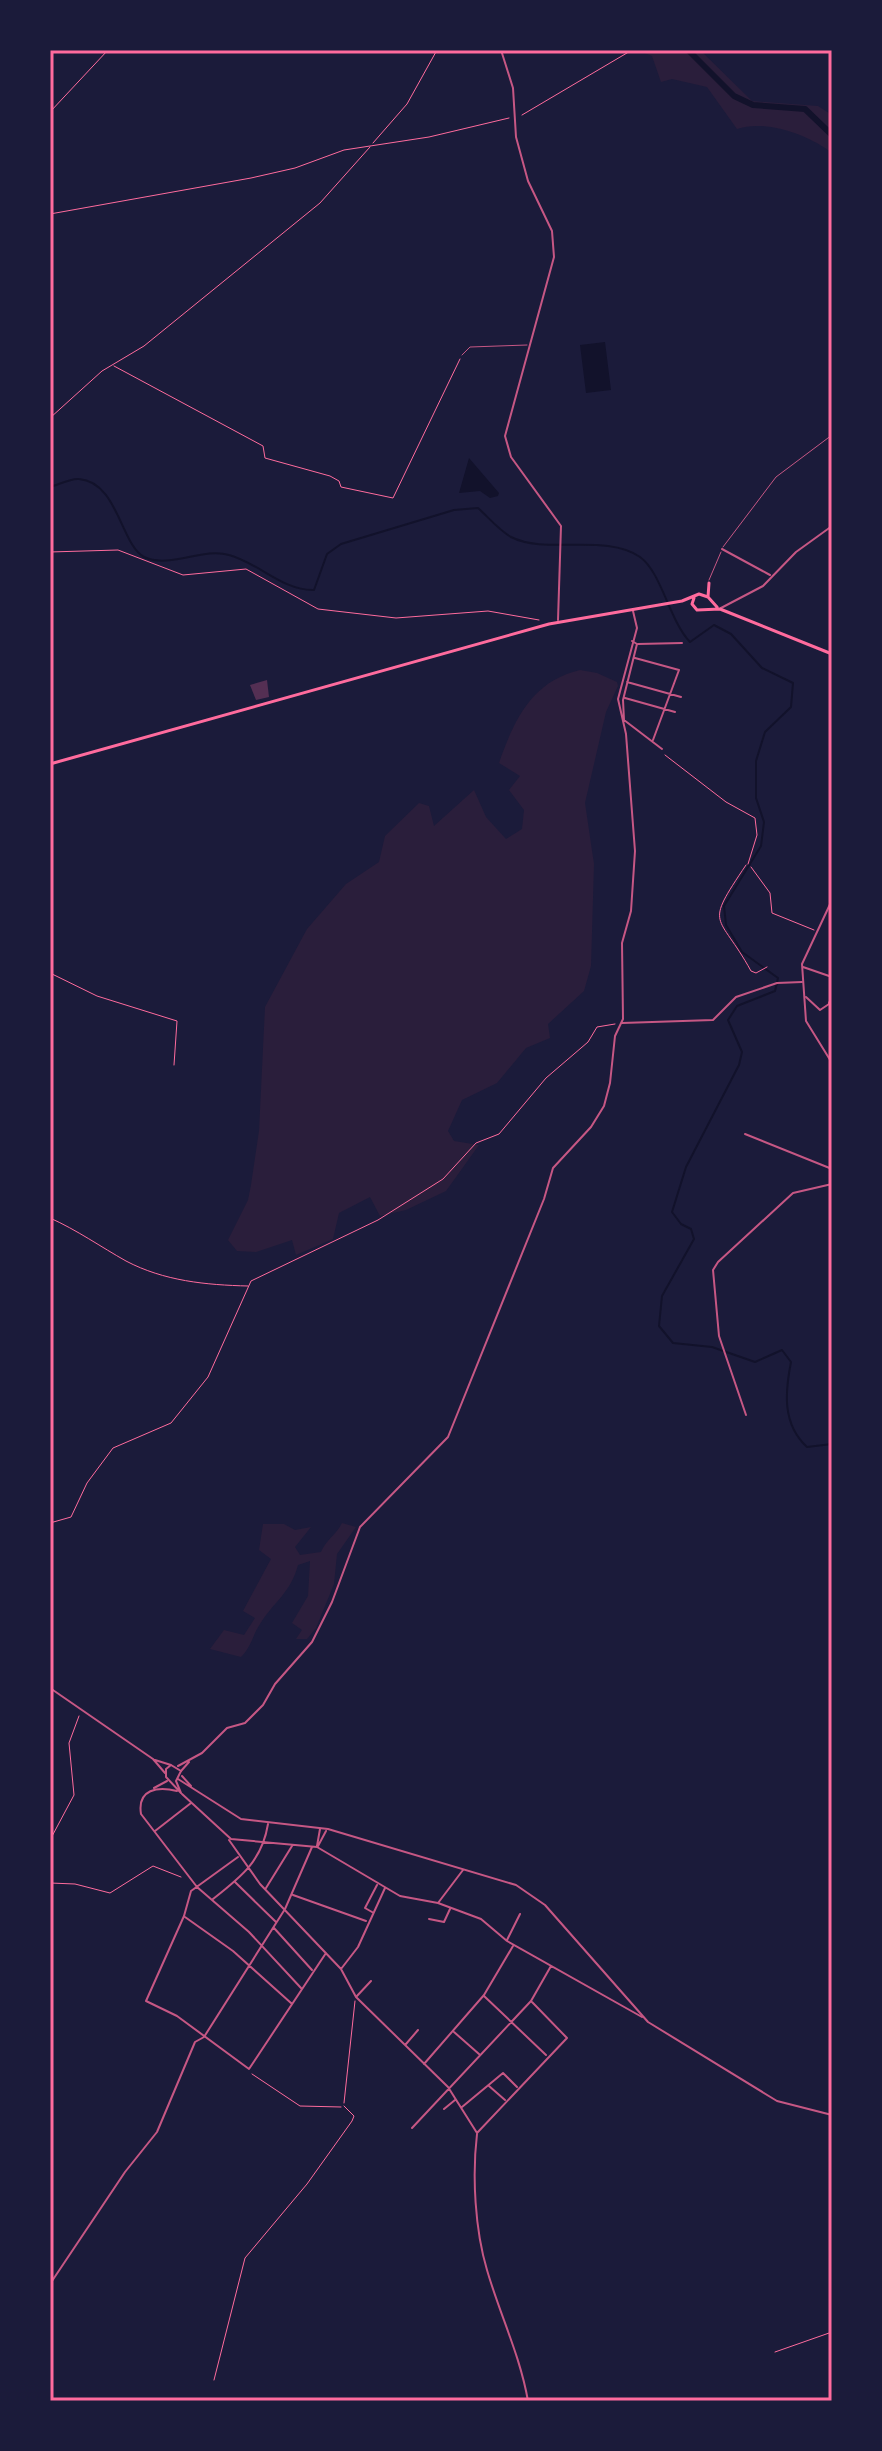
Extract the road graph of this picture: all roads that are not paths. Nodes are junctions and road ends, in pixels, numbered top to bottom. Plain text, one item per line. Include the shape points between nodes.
1 (501, 50) edge
2 (529, 345) junction
3 (462, 355) road end
4 (832, 435) edge
5 (832, 526) edge
6 (722, 549) junction
7 (772, 576) junction
8 (709, 583) junction
9 (701, 593) junction
10 (694, 597) junction
11 (709, 599) junction
12 (682, 601) junction
13 (692, 604) junction
14 (709, 607) junction
15 (633, 609) junction
16 (720, 609) junction
17 (559, 621) junction
18 (632, 641) junction
19 (682, 643) dead end
20 (637, 644) junction
21 (832, 654) edge
22 (633, 658) junction
23 (626, 682) junction
24 (671, 693) junction
25 (623, 697) junction
26 (681, 697) dead end
27 (664, 709) junction
28 (675, 712) dead end
29 (652, 741) junction
30 (662, 751) road end
31 (50, 764) edge
32 (832, 900) edge
33 (802, 967) junction
34 (832, 977) edge
35 (804, 982) junction
36 (805, 996) junction
37 (832, 997) edge
38 (831, 1004) edge
39 (621, 1023) junction
40 (832, 1063) edge
41 (745, 1134) dead end
42 (832, 1169) edge
43 (832, 1184) edge
44 (746, 1415) dead end
45 (50, 1688) edge
46 (153, 1759) junction
47 (190, 1761) junction
48 (171, 1765) junction
49 (178, 1766) junction
50 (181, 1773) junction
51 (165, 1774) junction
52 (170, 1780) junction
53 (177, 1780) junction
54 (192, 1787) junction
55 (154, 1788) junction
56 (179, 1792) junction
57 (192, 1803) junction
58 (268, 1823) junction
59 (320, 1827) junction
60 (326, 1828) junction
61 (154, 1832) junction
62 (230, 1840) junction
63 (265, 1843) junction
64 (292, 1845) junction
65 (312, 1846) junction
66 (317, 1847) junction
67 (238, 1857) junction
68 (464, 1869) junction
69 (249, 1870) junction
70 (234, 1882) junction
71 (378, 1883) junction
72 (197, 1887) junction
73 (386, 1887) junction
74 (265, 1890) junction
75 (292, 1895) junction
76 (370, 1899) junction
77 (212, 1900) junction
78 (378, 1903) junction
79 (438, 1903) junction
80 (451, 1908) junction
81 (285, 1909) junction
82 (373, 1913) junction
83 (520, 1914) dead end
84 (184, 1916) junction
85 (429, 1919) dead end
86 (368, 1922) junction
87 (277, 1923) junction
88 (274, 1928) junction
89 (507, 1941) junction
90 (514, 1945) junction
91 (262, 1946) junction
92 (326, 1953) junction
93 (249, 1965) junction
94 (552, 1965) junction
95 (341, 1969) junction
96 (313, 1971) junction
97 (371, 1981) dead end
98 (301, 1988) junction
99 (484, 1995) junction
100 (356, 1997) junction
101 (531, 2001) junction
102 (291, 2003) junction
103 (642, 2017) junction
104 (511, 2021) junction
105 (418, 2030) dead end
106 (454, 2032) junction
107 (204, 2037) junction
108 (405, 2045) junction
109 (479, 2054) junction
110 (547, 2056) junction
111 (424, 2064) junction
112 (489, 2085) junction
113 (448, 2087) junction
114 (518, 2088) junction
115 (456, 2099) junction
116 (506, 2101) junction
117 (462, 2108) junction
118 (444, 2109) dead end
119 (832, 2115) edge
120 (412, 2128) dead end
121 (477, 2133) junction
122 (50, 2284) edge
123 (528, 2401) edge

1 - 2 street via 528,181 552,231 553,264
2 - 3 lane via 477,346
2 - 17 street via 505,436 511,457 559,522
4 - 6 lane via 776,477
5 - 7 street
6 - 7 street
6 - 8 lane
7 - 16 street
8 - 9 main road
8 - 11 main road
9 - 10 main road
9 - 11 main road
10 - 12 main road
10 - 13 main road
11 - 14 main road
11 - 16 main road
12 - 13 main road
12 - 15 main road
13 - 14 main road via 700,611
14 - 16 main road
15 - 17 main road
15 - 18 street via 637,628
16 - 21 main road
17 - 31 main road
18 - 20 street
18 - 39 street via 618,699 626,734 635,851 631,911 622,943
19 - 20 street
20 - 22 street
22 - 23 street
22 - 24 street via 679,670
23 - 24 street
23 - 25 street
24 - 26 street
24 - 27 street
25 - 27 street
25 - 29 street via 625,722
27 - 28 street
27 - 29 street
29 - 30 street
32 - 33 street
33 - 34 street
33 - 35 street
35 - 36 street
35 - 39 street via 777,983 736,997 713,1020
36 - 38 street via 820,1010
36 - 40 street via 808,1027
37 - 38 street
39 - 47 street via 604,1106 551,1171 451,1432 358,1530 332,1602 307,1650 248,1720 227,1728
41 - 42 street
43 - 44 street via 801,1189 786,1198 715,1265 722,1346
45 - 46 street
46 - 48 street
46 - 51 street
47 - 49 street
47 - 50 street
48 - 49 street
48 - 51 street
49 - 50 street
50 - 53 street
50 - 54 street
51 - 52 street
51 - 55 street
52 - 53 street
52 - 55 street
52 - 56 street
53 - 54 street
53 - 56 street
54 - 58 street via 234,1816
55 - 56 street
55 - 61 street via 140,1805
56 - 57 street
57 - 61 street
57 - 62 street
58 - 59 street
58 - 63 street
59 - 60 street
59 - 66 street
60 - 66 street
60 - 68 street
61 - 72 street
62 - 63 street
62 - 67 street
63 - 64 street
63 - 69 street
64 - 65 street
64 - 74 street
65 - 66 street
65 - 75 street
66 - 71 street
67 - 69 street
67 - 72 street
68 - 79 street
68 - 103 street via 531,1893
69 - 70 street
69 - 74 street
70 - 77 street
70 - 87 street
71 - 73 street
71 - 76 street
72 - 77 street
72 - 84 street
73 - 78 street
73 - 79 street via 415,1901
74 - 81 street
75 - 81 street
75 - 86 street
76 - 78 street
76 - 82 street via 365,1908
77 - 91 street
78 - 82 street
79 - 80 street
80 - 85 street via 444,1922
80 - 89 street via 481,1919
81 - 87 street
81 - 92 street
82 - 86 street
83 - 89 street
84 - 93 street
84 - 107 street via 146,2001
86 - 95 street
87 - 88 street
88 - 91 street
88 - 96 street
89 - 90 street
90 - 94 street
90 - 99 street
91 - 93 street
91 - 98 street
92 - 95 street
92 - 96 street
93 - 102 street
93 - 107 street
94 - 101 street
94 - 103 street
95 - 100 street
96 - 98 street
97 - 100 street
98 - 102 street
99 - 104 street
99 - 106 street
100 - 108 street
101 - 104 street
101 - 110 street via 567,2038
102 - 107 street via 249,2069
103 - 119 street via 777,2101
104 - 109 street
104 - 110 street
105 - 108 street
106 - 109 street
106 - 111 street
107 - 122 street via 195,2042 157,2132
108 - 111 street
109 - 113 street
110 - 114 street
111 - 113 street
112 - 114 street via 503,2073
112 - 116 street
112 - 117 street
113 - 115 street
113 - 120 street
114 - 116 street
115 - 117 street
115 - 118 street
116 - 121 street
117 - 121 street
121 - 123 street via 482,2246

